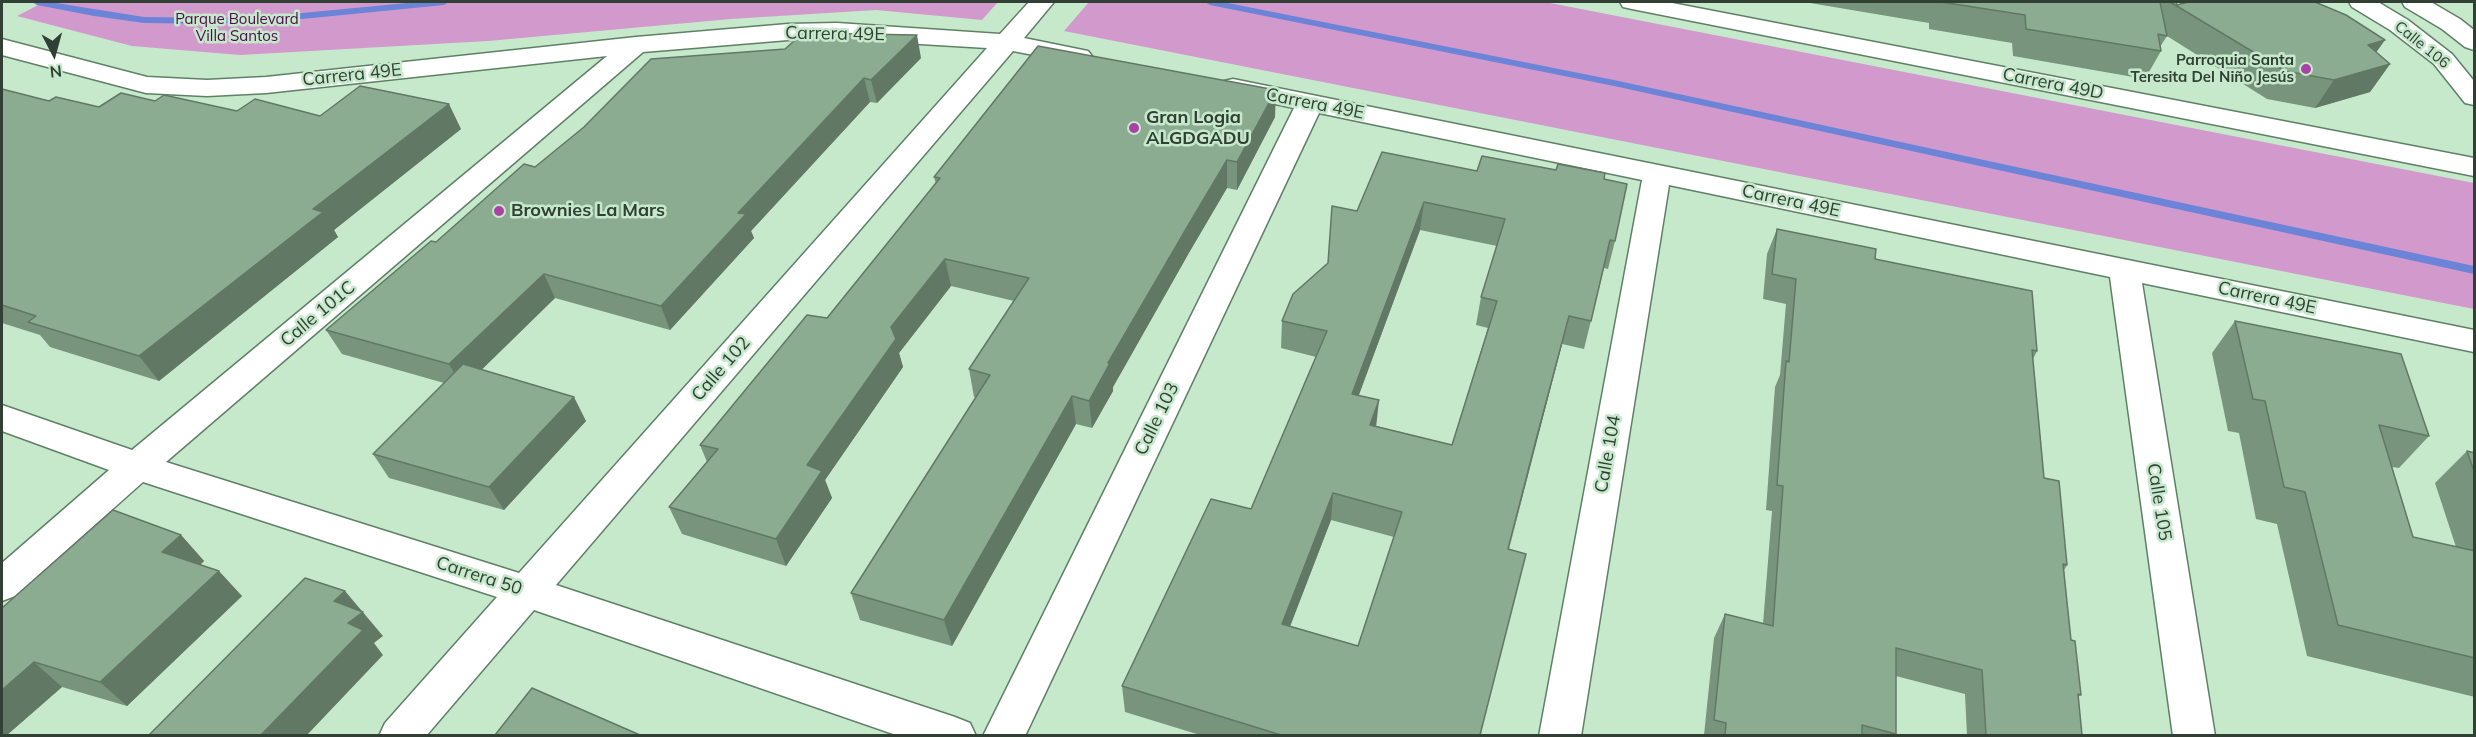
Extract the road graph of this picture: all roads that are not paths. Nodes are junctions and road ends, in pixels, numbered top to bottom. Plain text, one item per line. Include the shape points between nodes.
1 (1042, 2) edge
2 (1632, 2) edge
3 (2361, 2) edge
4 (2414, 2) edge
5 (1007, 42) junction
6 (2475, 42) edge
7 (636, 45) junction
8 (2, 47) edge
9 (2443, 58) junction
10 (1100, 60) edge
11 (2475, 60) edge
12 (1205, 82) edge
13 (2475, 97) edge
14 (1310, 103) junction
15 (2475, 167) edge
16 (1657, 173) junction
17 (2124, 269) junction
18 (2475, 341) edge
19 (2, 418) edge
20 (137, 466) junction
21 (2, 585) edge
22 (526, 591) junction
23 (400, 735) edge
24 (955, 735) edge
25 (1004, 735) edge
26 (1560, 735) edge
27 (2194, 735) edge

1 - 5 street, Calle 102
2 - 15 street, Carrera 49D
3 - 9 street, Calle 106
4 - 6 street, Calle 106
5 - 7 street, Carrera 49E via 837,31
5 - 10 street, Carrera 49E
5 - 22 street, Calle 102
7 - 8 street, Carrera 49E via 207,88 146,85
7 - 20 street, Calle 101C
9 - 11 street
9 - 13 street, Calle 106
12 - 14 street, Carrera 49E
14 - 16 street, Carrera 49E
14 - 25 street, Calle 103
16 - 17 street, Carrera 49E
16 - 26 street, Calle 104
17 - 18 street, Carrera 49E
17 - 27 street, Calle 105
19 - 20 street, Carrera 50
20 - 21 street, Calle 101C
20 - 22 street, Carrera 50
22 - 23 street, Calle 102
22 - 24 street, Carrera 50

